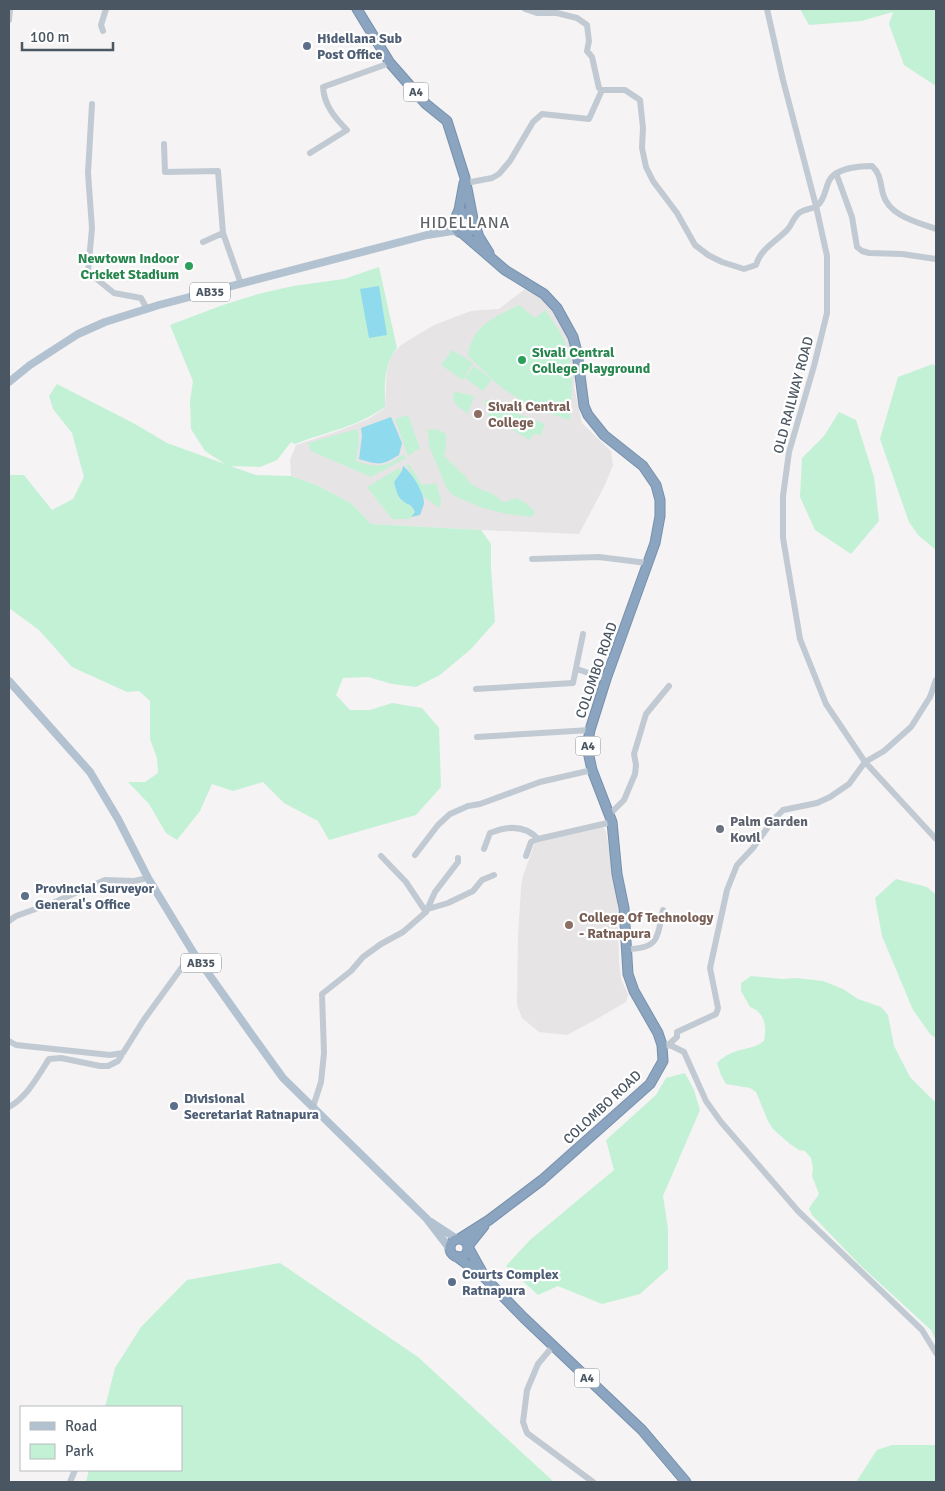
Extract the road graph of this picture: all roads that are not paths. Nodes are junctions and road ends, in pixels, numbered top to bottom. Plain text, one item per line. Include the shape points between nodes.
1 (10, 9) edge
2 (106, 9) edge
3 (357, 9) edge
4 (525, 9) edge
5 (767, 9) edge
6 (542, 11) edge
7 (9, 20) edge
8 (103, 31) dead end
9 (390, 63) junction
10 (602, 90) junction
11 (92, 104) dead end
12 (164, 144) dead end
13 (310, 153) dead end
14 (836, 173) junction
15 (466, 181) junction
16 (816, 206) junction
17 (455, 218) junction
18 (473, 220) junction
19 (936, 229) edge
20 (461, 232) junction
21 (223, 233) junction
22 (427, 235) junction
23 (203, 242) dead end
24 (492, 259) junction
25 (936, 259) edge
26 (240, 284) junction
27 (147, 309) junction
28 (9, 382) edge
29 (532, 560) dead end
30 (647, 563) junction
31 (583, 634) dead end
32 (576, 669) junction
33 (606, 679) junction
34 (936, 680) edge
35 (9, 681) edge
36 (669, 686) dead end
37 (476, 689) dead end
38 (935, 689) edge
39 (590, 730) junction
40 (477, 737) dead end
41 (864, 762) junction
42 (592, 770) junction
43 (611, 818) junction
44 (538, 839) junction
45 (936, 839) edge
46 (484, 849) dead end
47 (415, 855) dead end
48 (381, 856) dead end
49 (526, 856) dead end
50 (458, 858) dead end
51 (494, 875) dead end
52 (148, 878) junction
53 (427, 910) junction
54 (663, 910) dead end
55 (9, 921) edge
56 (626, 949) junction
57 (193, 952) junction
58 (9, 1041) edge
59 (665, 1045) junction
60 (122, 1054) junction
61 (9, 1107) edge
62 (313, 1107) junction
63 (427, 1219) junction
64 (489, 1220) junction
65 (458, 1239) junction
66 (468, 1247) junction
67 (453, 1253) junction
68 (484, 1277) junction
69 (553, 1346) junction
70 (936, 1353) edge
71 (593, 1482) edge
72 (686, 1482) edge

1 - 7 street
2 - 8 street
3 - 9 highway, COLOMBO ROAD / A4
4 - 6 street via 537,13
5 - 16 street, OLD RAILWAY ROAD
6 - 10 street via 577,18 588,25 587,51 592,57
9 - 13 street via 323,88 334,117 347,130
9 - 15 highway, COLOMBO ROAD / A4 via 426,104 447,121
10 - 15 street via 589,119 542,114 533,122 499,174
10 - 16 street via 625,90 640,100 646,167 695,245 708,255 744,269 756,265 758,256 788,229 799,213
11 - 27 street via 88,173 92,228 88,272 114,293 141,298
12 - 21 street via 165,172 218,171
14 - 16 street via 828,180 825,196
14 - 19 street via 856,166 872,166 881,180 888,205 895,212
14 - 25 street via 852,217 857,247 869,254
15 - 17 highway, COLOMBO ROAD / A4
15 - 18 highway, COLOMBO ROAD / A4
16 - 41 street, OLD RAILWAY ROAD via 827,256 826,313 789,452 783,496 783,538 800,639 826,704
17 - 18 highway via 465,213
17 - 20 highway via 454,227
17 - 22 main road
18 - 20 highway via 470,230
18 - 24 highway, COLOMBO ROAD / A4
20 - 22 main road
20 - 24 highway, COLOMBO ROAD / A4
21 - 23 street
21 - 26 street
22 - 26 main road, AB35
24 - 30 highway, COLOMBO ROAD / A4 via 544,294 557,308 573,337 588,415 604,435 643,466 656,485 660,516 655,544
26 - 27 main road, AB35
27 - 28 main road, AB35 via 78,334
29 - 30 street via 599,557
30 - 33 highway, COLOMBO ROAD / A4
31 - 32 street
32 - 33 street
32 - 37 street via 573,683
33 - 39 highway, COLOMBO ROAD / A4
34 - 38 street
35 - 52 main road, AB35 via 90,772
36 - 43 street via 646,714 634,754 635,774 624,800
38 - 41 street via 911,727 884,751
39 - 40 street
39 - 42 highway, COLOMBO ROAD / A4 via 588,747
41 - 45 street, OLD RAILWAY ROAD
41 - 59 street via 849,784 830,797 783,810 737,865 727,890 710,968 718,1008 716,1014 678,1032 677,1037
42 - 43 highway, COLOMBO ROAD / A4
42 - 47 street via 540,782 450,814
43 - 44 street
43 - 56 highway, COLOMBO ROAD / A4 via 624,908
44 - 46 street via 522,828 498,830 490,833
44 - 49 street via 531,842
48 - 53 street
50 - 53 street
51 - 53 street via 482,880 473,891
52 - 55 street via 105,880
52 - 57 main road, AB35
53 - 62 street via 403,932 363,957 322,994 324,1053
54 - 56 street via 651,945 642,949
56 - 59 highway, COLOMBO ROAD / A4 via 628,974 634,991
57 - 60 street
57 - 62 main road, AB35 via 283,1078
58 - 60 street via 16,1045
59 - 64 highway, COLOMBO ROAD via 663,1061 650,1084 542,1180
59 - 70 street via 684,1052 706,1101 721,1122 798,1211 922,1330
60 - 61 street via 118,1061 108,1066 49,1059 33,1084
62 - 63 main road, AB35
63 - 65 main road
63 - 67 main road
64 - 65 highway, COLOMBO ROAD
64 - 66 highway, COLOMBO ROAD
65 - 66 highway via 466,1242
65 - 67 highway via 452,1242
66 - 67 highway via 464,1255
66 - 68 highway, A4
67 - 68 highway, A4
68 - 69 highway, A4
69 - 71 street via 538,1364 530,1384 523,1422 527,1433
69 - 72 highway, A4 via 642,1430

